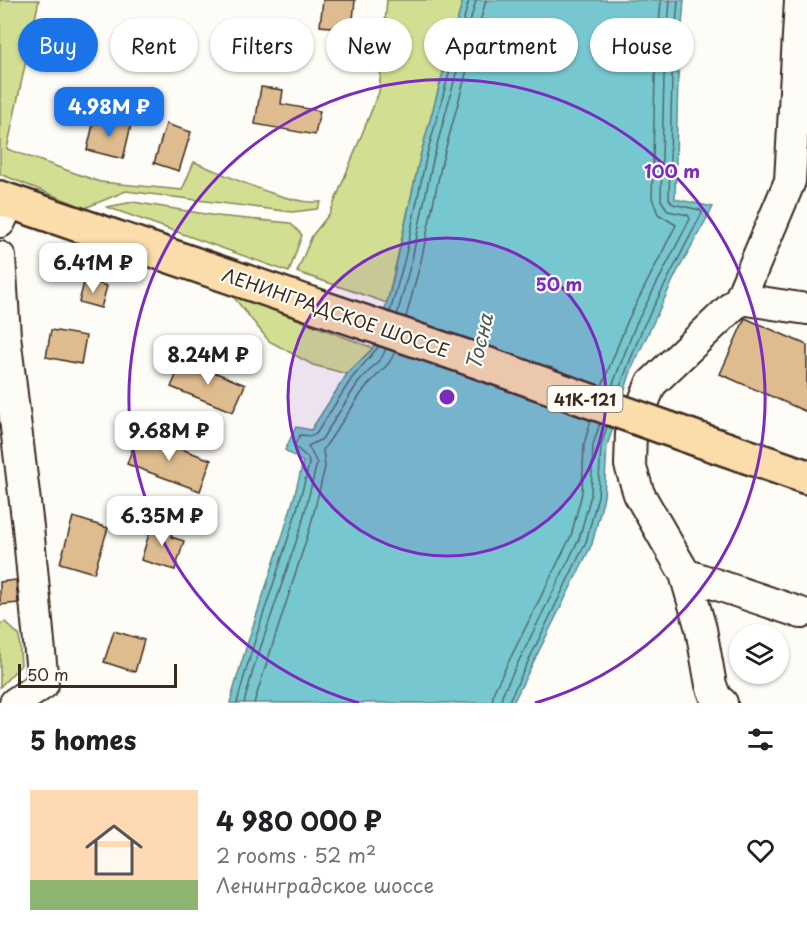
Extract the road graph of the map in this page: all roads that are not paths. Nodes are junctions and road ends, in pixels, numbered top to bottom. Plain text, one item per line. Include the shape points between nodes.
1 (800, 0) edge
2 (3, 207) edge
3 (0, 257) edge
4 (740, 299) junction
5 (807, 309) edge
6 (2, 338) edge
7 (807, 477) edge
8 (685, 574) junction
9 (801, 614) dead end
10 (15, 703) edge
11 (722, 703) edge

1 - 4 street via 790,181
2 - 7 main road, ЛЕНИНГРАДСКОЕ ШОССЕ / 41К-121, bridge via 294,298
3 - 6 street
4 - 5 street
4 - 8 street via 651,384 631,433 630,465 639,494
6 - 10 street via 28,527 44,684
8 - 9 street
8 - 11 street via 701,629 711,685

